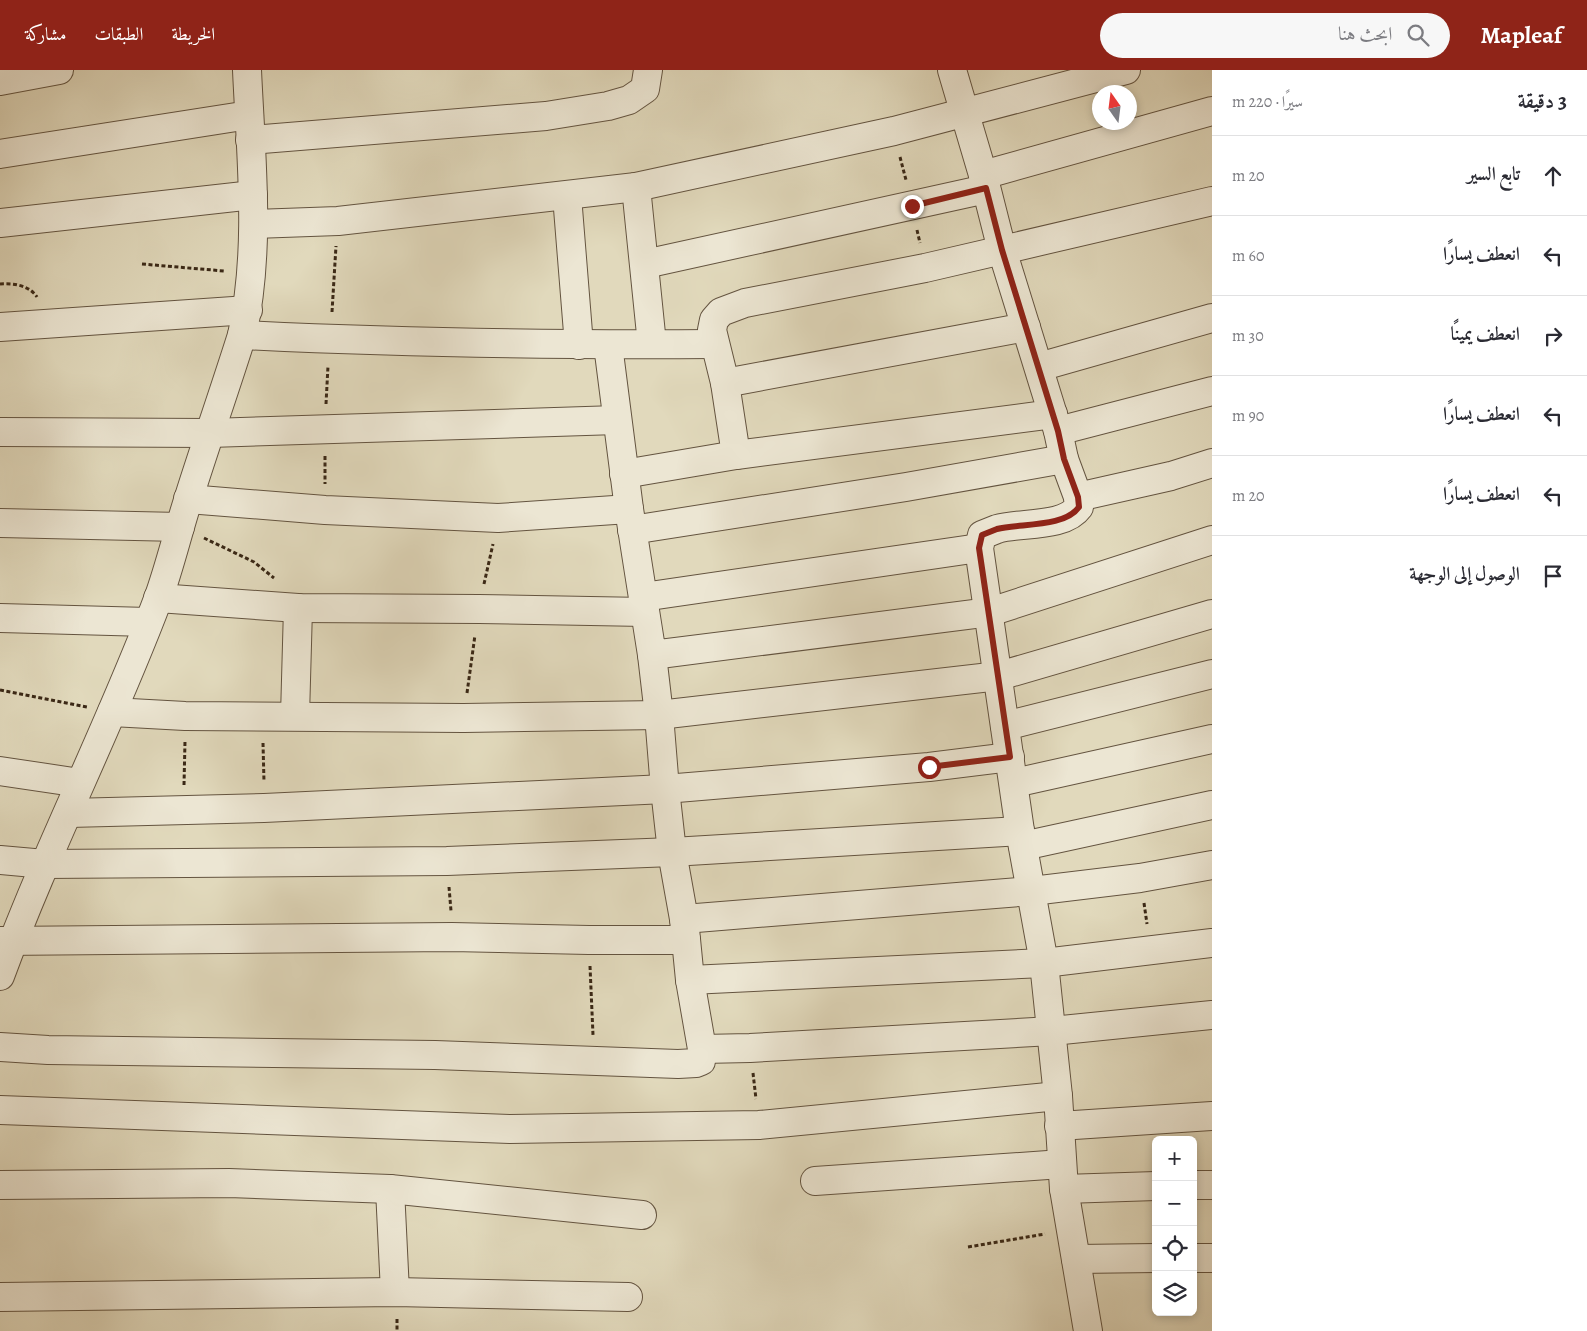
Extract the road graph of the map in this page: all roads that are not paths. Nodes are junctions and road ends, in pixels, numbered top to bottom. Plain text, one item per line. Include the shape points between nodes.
1 (59, 70) edge
2 (247, 70) edge
3 (648, 70) edge
4 (952, 70) edge
5 (1126, 70) edge
6 (0, 81) edge
7 (1212, 111) edge
8 (965, 112) junction
9 (249, 127) junction
10 (0, 154) edge
11 (984, 181) junction
12 (636, 187) junction
13 (253, 195) junction
14 (567, 196) junction
15 (1212, 201) edge
16 (0, 223) edge
17 (254, 224) junction
18 (1002, 250) junction
19 (645, 264) junction
20 (1212, 318) edge
21 (245, 323) junction
22 (0, 327) edge
23 (1026, 327) junction
24 (652, 344) junction
25 (714, 344) junction
26 (579, 345) junction
27 (608, 345) junction
28 (1039, 367) junction
29 (725, 383) junction
30 (1212, 391) edge
31 (617, 420) junction
32 (1056, 423) junction
33 (0, 432) edge
34 (210, 433) junction
35 (736, 455) junction
36 (1064, 459) junction
37 (1212, 463) edge
38 (624, 474) junction
39 (1078, 497) junction
40 (188, 499) junction
41 (630, 520) junction
42 (0, 523) edge
43 (180, 527) junction
44 (1212, 540) edge
45 (979, 548) junction
46 (644, 604) junction
47 (298, 608) junction
48 (153, 610) junction
49 (990, 612) junction
50 (1212, 614) edge
51 (0, 618) edge
52 (652, 655) junction
53 (1212, 674) edge
54 (999, 676) junction
55 (112, 712) junction
56 (295, 716) junction
57 (659, 716) junction
58 (1006, 726) junction
59 (1212, 739) edge
60 (1012, 770) junction
61 (0, 771) edge
62 (80, 783) junction
63 (665, 789) junction
64 (1212, 804) edge
65 (69, 813) junction
66 (1021, 839) junction
67 (672, 852) junction
68 (0, 860) edge
69 (45, 864) junction
70 (1212, 864) edge
71 (1032, 891) junction
72 (685, 930) junction
73 (6, 942) edge
74 (1212, 943) edge
75 (1044, 963) junction
76 (0, 976) edge
77 (690, 980) junction
78 (1212, 1014) edge
79 (1052, 1030) junction
80 (0, 1047) edge
81 (702, 1049) junction
82 (1058, 1096) junction
83 (0, 1110) edge
84 (1212, 1116) edge
85 (1060, 1126) junction
86 (1063, 1176) junction
87 (814, 1181) dead end
88 (0, 1184) edge
89 (1197, 1185) edge
90 (1212, 1185) edge
91 (1152, 1186) edge
92 (390, 1189) junction
93 (642, 1215) dead end
94 (1152, 1258) edge
95 (1197, 1258) edge
96 (1212, 1258) edge
97 (1076, 1259) junction
98 (396, 1292) junction
99 (0, 1297) edge
100 (628, 1297) dead end
101 (1088, 1331) edge

1 - 6 street
2 - 9 street
3 - 9 street via 645,89 629,100 546,116
4 - 8 street
5 - 8 street
7 - 11 street
8 - 11 street
8 - 12 street via 894,131
9 - 10 street
9 - 13 street
11 - 18 street
11 - 19 street via 912,206
12 - 14 street
12 - 19 street
13 - 16 street
13 - 17 street
14 - 17 street via 338,221
14 - 26 street
15 - 18 street
17 - 21 street
18 - 23 street
18 - 25 street via 745,302 722,312 714,320
19 - 24 street
20 - 28 street
21 - 22 street
21 - 26 street via 330,340
21 - 34 street
23 - 28 street
23 - 29 street
24 - 25 street
24 - 27 street
25 - 29 street
26 - 27 street
27 - 31 street
28 - 32 street
29 - 35 street
30 - 32 street
31 - 34 street
31 - 38 street
32 - 35 street
32 - 36 street
33 - 34 street
34 - 40 street
35 - 38 street
36 - 39 street
36 - 41 street via 906,488
37 - 39 street via 1171,476
38 - 41 street
39 - 45 street via 1079,507 1066,517 997,529 982,535
40 - 41 street via 325,510
40 - 43 street
41 - 46 street
42 - 43 street
43 - 48 street
44 - 49 street
45 - 46 street
45 - 49 street
46 - 47 street via 479,609
46 - 52 street
47 - 48 street
47 - 56 street
48 - 51 street
48 - 55 street
49 - 52 street
49 - 54 street
50 - 54 street
52 - 57 street
53 - 58 street
54 - 57 street
54 - 58 street
55 - 56 street
55 - 62 street
56 - 57 street
57 - 63 street
58 - 60 street
59 - 60 street
60 - 63 street via 929,767
60 - 66 street
61 - 62 street
62 - 65 street
63 - 65 street via 264,808
63 - 67 street
64 - 66 street
65 - 69 street
66 - 67 street
66 - 71 street
67 - 69 street via 447,861
67 - 72 street
68 - 69 street
69 - 73 street
70 - 71 street via 1140,878
71 - 72 street
71 - 75 street
72 - 73 street via 589,940 452,937
72 - 77 street
73 - 76 street
74 - 75 street
75 - 77 street
75 - 79 street
77 - 81 street
78 - 79 street
79 - 81 street
79 - 82 street
80 - 81 street via 435,1055 690,1064 701,1061
82 - 83 street via 759,1125 510,1129
82 - 85 street
84 - 85 street
85 - 86 street
86 - 87 street
86 - 91 street
86 - 97 street
88 - 92 street via 229,1183
89 - 90 street
92 - 93 street
92 - 98 street
94 - 97 street
95 - 96 street
97 - 101 street
98 - 99 street
98 - 100 street

